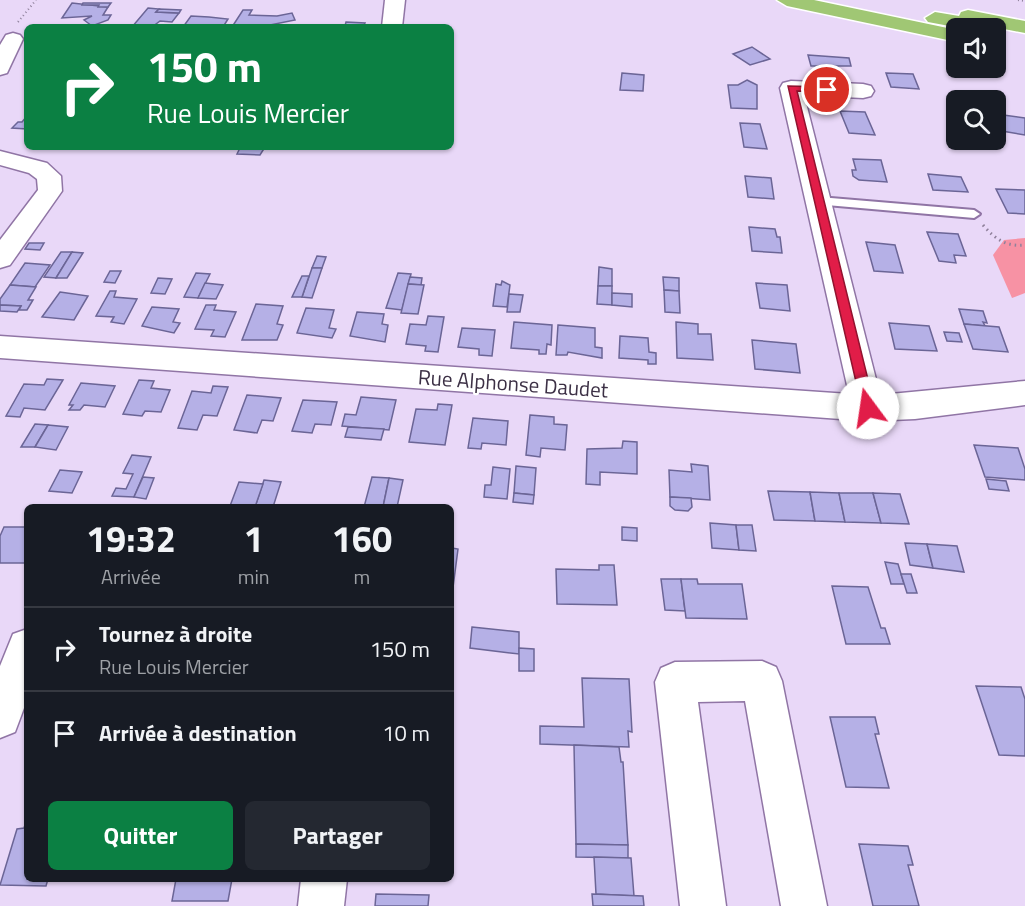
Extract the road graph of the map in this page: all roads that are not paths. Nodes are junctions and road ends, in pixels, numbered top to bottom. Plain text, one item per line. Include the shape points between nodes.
1 (395, 0) edge
2 (787, 0) edge
3 (848, 0) edge
4 (961, 2) dead end
5 (919, 6) dead end
6 (1025, 15) edge
7 (946, 19) edge
8 (392, 24) edge
9 (1025, 27) edge
10 (1006, 32) edge
11 (946, 34) edge
12 (1025, 36) edge
13 (13, 40) edge
14 (0, 69) edge
15 (863, 92) dead end
16 (0, 158) edge
17 (819, 201) junction
18 (974, 214) road end
19 (0, 259) edge
20 (0, 347) edge
21 (1025, 393) edge
22 (868, 408) junction
23 (24, 656) edge
24 (0, 717) edge
25 (324, 882) edge
26 (321, 906) edge
27 (702, 906) edge
28 (804, 906) edge

1 - 8 street
2 - 11 highway
3 - 7 highway
4 - 6 highway
5 - 9 highway
10 - 12 highway
13 - 14 street
15 - 17 street via 791,88
16 - 19 street via 38,168 50,177 50,190
17 - 18 lane
17 - 22 street
20 - 22 street, Rue Alphonse Daudet
21 - 22 street, Rue Alphonse Daudet
23 - 24 street
25 - 26 street
27 - 28 street via 675,682 762,681

